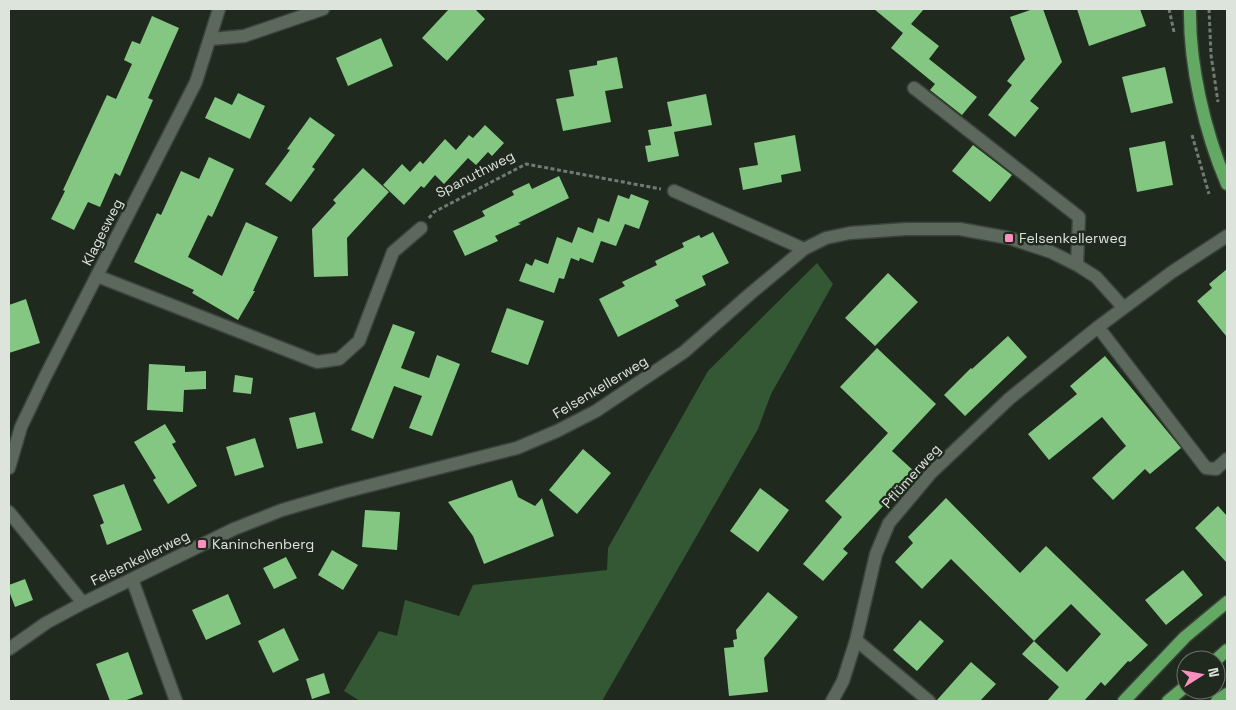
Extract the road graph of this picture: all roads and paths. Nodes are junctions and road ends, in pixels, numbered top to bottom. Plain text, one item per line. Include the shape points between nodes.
1 (219, 9) edge
2 (323, 9) edge
3 (1190, 9) edge
4 (1209, 9) edge
5 (210, 39) junction
6 (914, 88) dead end
7 (1219, 105) dead end
8 (1227, 184) edge
9 (674, 191) joint
10 (420, 228) joint
11 (1227, 236) edge
12 (804, 249) junction
13 (1077, 265) junction
14 (97, 276) junction
15 (1123, 307) junction
16 (1098, 327) junction
17 (1227, 459) edge
18 (9, 468) edge
19 (9, 512) edge
20 (132, 579) junction
21 (1227, 602) edge
22 (83, 603) junction
23 (856, 640) junction
24 (9, 649) edge
25 (1227, 694) edge
26 (176, 701) edge
27 (832, 701) edge
28 (929, 701) edge
29 (1124, 701) edge
30 (1217, 701) edge

1 - 5 street, Klagesweg
2 - 5 street via 244,36
3 - 8 main road via 1196,75 1206,124
4 - 7 path via 1211,55
5 - 14 street, Klagesweg via 196,82
6 - 13 street via 1080,217
9 - 10 path, Spanuthweg via 526,164 434,212
9 - 12 street
10 - 14 street via 393,252 359,341 339,359 316,362
11 - 15 street, Pflümerweg
12 - 13 street, Felsenkellerweg via 826,238 850,233 960,229 1009,238
12 - 20 street, Felsenkellerweg via 684,352 596,411 557,432 517,448 282,510 234,529
13 - 15 street, Felsenkellerweg via 1096,278
14 - 18 street, Klagesweg via 21,427
15 - 16 street, Pflümerweg
16 - 17 street via 1206,468 1216,469
16 - 23 street, Pflümerweg via 1009,399 930,473 889,523 876,554
19 - 22 street
20 - 22 street, Felsenkellerweg
20 - 26 street
21 - 29 main road via 1185,637
22 - 24 street, Felsenkellerweg
23 - 27 street, Pflümerweg via 843,681
23 - 28 street
25 - 30 main road

